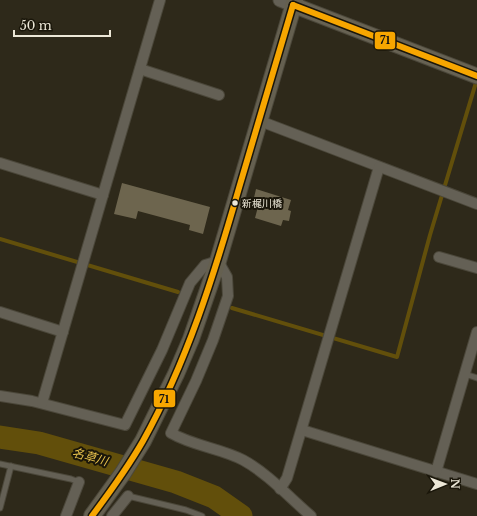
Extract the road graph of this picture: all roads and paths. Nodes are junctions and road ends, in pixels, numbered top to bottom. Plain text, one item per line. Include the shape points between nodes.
1 (160, 0) edge
2 (290, 2) edge
3 (140, 69) junction
4 (477, 76) edge
5 (219, 95) dead end
6 (260, 121) junction
7 (0, 163) edge
8 (379, 167) junction
9 (103, 195) junction
10 (477, 204) edge
11 (439, 258) dead end
12 (218, 261) junction
13 (477, 268) edge
14 (0, 312) edge
15 (63, 332) junction
16 (477, 332) edge
17 (465, 374) junction
18 (477, 378) edge
19 (0, 396) edge
20 (42, 403) junction
21 (302, 430) junction
22 (0, 464) edge
23 (11, 466) junction
24 (436, 472) junction
25 (79, 482) joint
26 (477, 484) edge
27 (280, 489) junction
28 (128, 496) joint
29 (0, 508) edge
30 (66, 516) edge
31 (92, 516) edge
32 (112, 516) edge
33 (202, 516) edge
34 (311, 516) edge

1 - 3 street
2 - 4 main road
2 - 6 main road
3 - 5 street
3 - 9 street
6 - 8 street
6 - 12 main road
7 - 9 street
8 - 10 street
8 - 21 street
9 - 15 street
11 - 13 street
12 - 20 street via 204,265 190,283 162,350 125,424
12 - 27 street via 227,277 228,296 199,374 171,433 242,459
12 - 31 main road via 176,374 143,441
14 - 15 street
15 - 20 street
16 - 17 street
17 - 18 lane
17 - 24 street
19 - 20 street
21 - 24 street
21 - 27 street via 288,478
22 - 23 lane
23 - 25 lane
23 - 29 lane
24 - 26 street
25 - 30 street
27 - 34 street
28 - 32 street
28 - 33 lane

